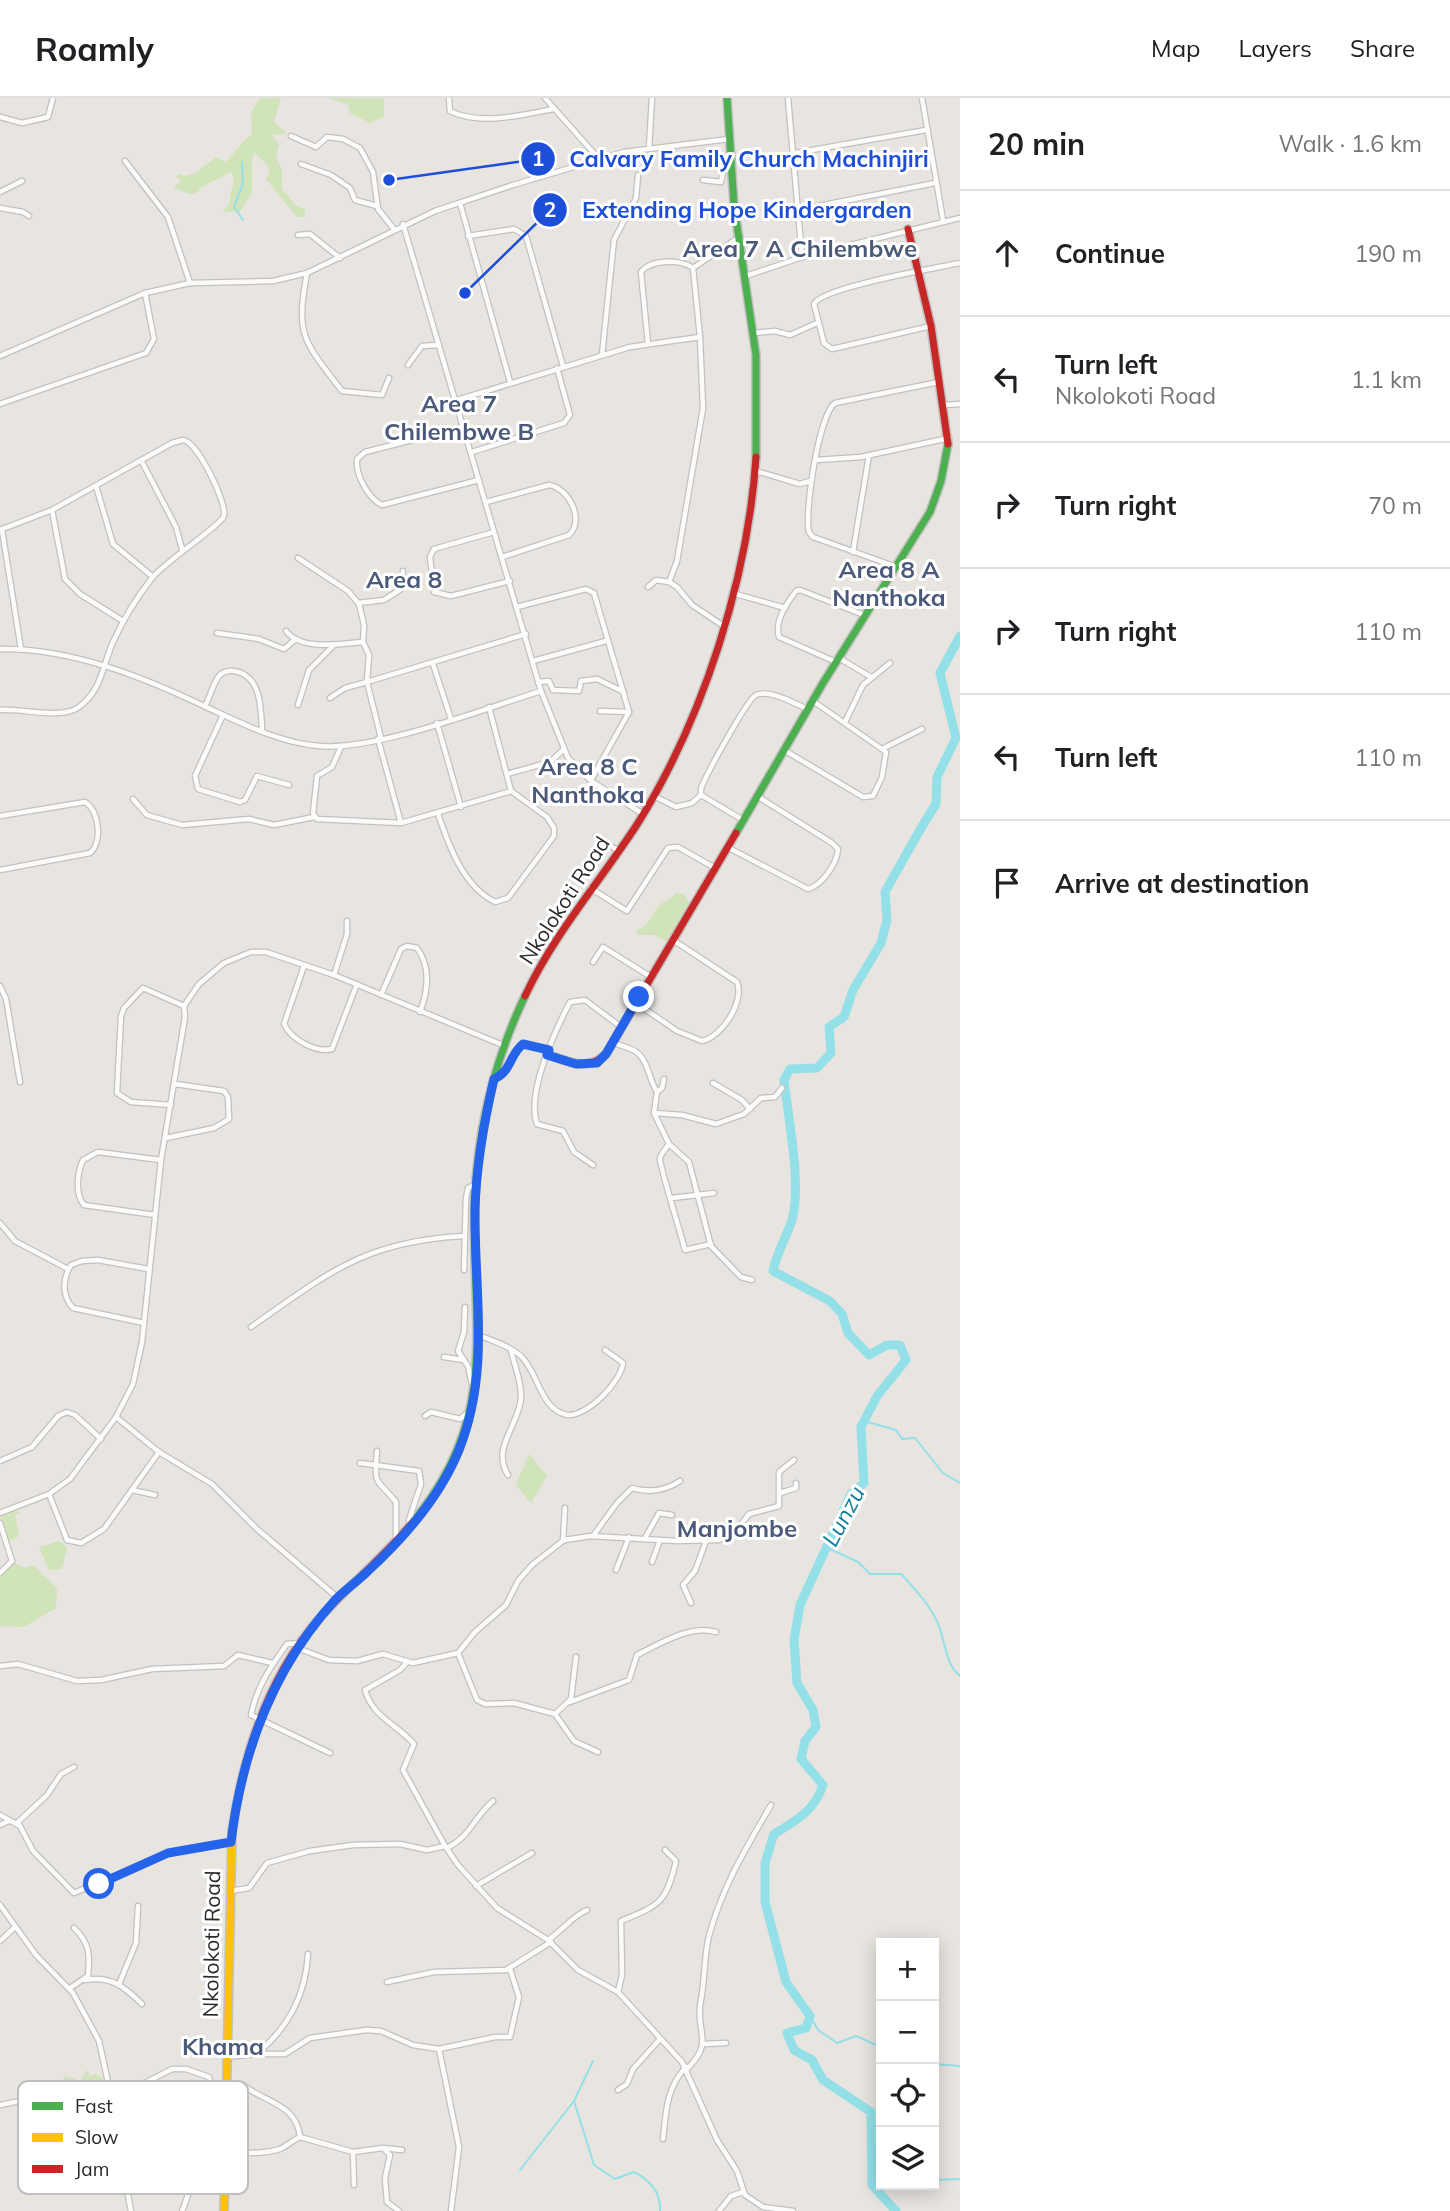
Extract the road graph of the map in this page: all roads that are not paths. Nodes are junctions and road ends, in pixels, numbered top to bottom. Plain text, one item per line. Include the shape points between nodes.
1 (52, 98) edge
2 (449, 98) edge
3 (545, 98) edge
4 (652, 98) edge
5 (727, 98) edge
6 (788, 98) edge
7 (922, 98) edge
8 (554, 110) junction
9 (0, 117) edge
10 (926, 130) junction
11 (291, 136) dead end
12 (729, 139) junction
13 (649, 148) junction
14 (795, 153) junction
15 (599, 159) junction
16 (125, 160) dead end
17 (694, 160) dead end
18 (301, 164) dead end
19 (728, 167) junction
20 (638, 175) dead end
21 (703, 180) dead end
22 (22, 181) dead end
23 (936, 183) junction
24 (0, 191) edge
25 (460, 202) junction
26 (377, 206) junction
27 (0, 208) edge
28 (798, 210) junction
29 (29, 216) dead end
30 (960, 218) edge
31 (943, 220) junction
32 (403, 224) junction
33 (394, 229) junction
34 (908, 229) junction
35 (298, 235) dead end
36 (468, 236) junction
37 (738, 238) junction
38 (802, 257) junction
39 (340, 258) junction
40 (960, 263) edge
41 (693, 268) junction
42 (918, 271) junction
43 (307, 273) junction
44 (746, 276) junction
45 (190, 283) junction
46 (145, 293) junction
47 (817, 323) junction
48 (931, 326) junction
49 (754, 333) junction
50 (701, 337) junction
51 (648, 344) junction
52 (439, 345) junction
53 (602, 355) junction
54 (0, 356) edge
55 (408, 365) dead end
56 (563, 366) junction
57 (557, 368) junction
58 (389, 378) dead end
59 (510, 382) junction
60 (939, 382) junction
61 (457, 400) junction
62 (0, 404) edge
63 (960, 404) edge
64 (944, 405) junction
65 (463, 428) junction
66 (949, 438) junction
67 (472, 452) junction
68 (869, 455) junction
69 (141, 460) junction
70 (816, 460) junction
71 (757, 471) junction
72 (479, 480) junction
73 (810, 481) junction
74 (96, 486) junction
75 (486, 502) junction
76 (52, 510) junction
77 (1, 530) edge
78 (494, 533) junction
79 (182, 549) junction
80 (853, 552) junction
81 (502, 557) junction
82 (298, 558) dead end
83 (894, 566) junction
84 (403, 571) dead end
85 (153, 577) junction
86 (510, 581) junction
87 (669, 582) junction
88 (648, 587) dead end
89 (736, 594) junction
90 (358, 603) junction
91 (517, 607) junction
92 (785, 608) junction
93 (864, 615) junction
94 (123, 621) junction
95 (726, 628) junction
96 (286, 631) dead end
97 (217, 633) dead end
98 (526, 634) junction
99 (296, 639) junction
100 (607, 641) junction
101 (363, 642) junction
102 (335, 645) junction
103 (0, 649) edge
104 (21, 649) junction
105 (837, 660) junction
106 (533, 661) junction
107 (890, 663) dead end
108 (433, 664) junction
109 (104, 666) junction
110 (871, 678) junction
111 (367, 682) junction
112 (538, 682) junction
113 (541, 691) junction
114 (624, 692) junction
115 (330, 698) dead end
116 (813, 701) junction
117 (298, 705) dead end
118 (205, 706) junction
119 (489, 708) junction
120 (808, 709) junction
121 (0, 710) edge
122 (600, 711) dead end
123 (629, 712) junction
124 (223, 715) junction
125 (451, 719) junction
126 (845, 722) junction
127 (437, 723) junction
128 (922, 729) dead end
129 (262, 731) junction
130 (379, 738) junction
131 (341, 747) junction
132 (884, 748) junction
133 (563, 750) junction
134 (784, 750) junction
135 (507, 774) junction
136 (591, 780) junction
137 (289, 785) dead end
138 (511, 791) junction
139 (701, 795) junction
140 (654, 796) junction
141 (757, 796) junction
142 (132, 799) dead end
143 (461, 807) junction
144 (438, 814) junction
145 (643, 814) junction
146 (0, 816) edge
147 (314, 817) junction
148 (743, 820) junction
149 (401, 822) junction
150 (596, 836) dead end
151 (727, 846) junction
152 (617, 850) junction
153 (715, 868) junction
154 (0, 870) edge
155 (590, 888) junction
156 (347, 921) dead end
157 (673, 940) junction
158 (593, 962) dead end
159 (304, 966) junction
160 (334, 975) junction
161 (651, 976) junction
162 (357, 985) junction
163 (0, 986) edge
164 (381, 995) junction
165 (636, 1003) junction
166 (184, 1006) junction
167 (420, 1012) junction
168 (621, 1027) junction
169 (613, 1042) junction
170 (505, 1046) junction
171 (548, 1052) junction
172 (494, 1079) junction
173 (664, 1079) dead end
174 (20, 1082) dead end
175 (713, 1083) dead end
176 (175, 1084) junction
177 (782, 1088) dead end
178 (657, 1092) junction
179 (172, 1105) junction
180 (750, 1109) junction
181 (654, 1113) junction
182 (166, 1138) junction
183 (669, 1144) junction
184 (161, 1160) junction
185 (593, 1165) dead end
186 (476, 1184) junction
187 (715, 1193) dead end
188 (699, 1194) junction
189 (672, 1198) junction
190 (155, 1215) junction
191 (0, 1223) edge
192 (464, 1236) junction
193 (711, 1244) junction
194 (68, 1269) junction
195 (148, 1269) junction
196 (464, 1270) dead end
197 (752, 1280) dead end
198 (465, 1307) dead end
199 (144, 1323) junction
200 (251, 1327) dead end
201 (481, 1336) junction
202 (511, 1349) junction
203 (605, 1350) dead end
204 (444, 1357) dead end
205 (464, 1360) junction
206 (475, 1396) junction
207 (472, 1408) junction
208 (116, 1416) junction
209 (425, 1416) dead end
210 (101, 1438) junction
211 (377, 1451) dead end
212 (159, 1452) junction
213 (794, 1460) dead end
214 (0, 1461) edge
215 (359, 1464) dead end
216 (376, 1466) junction
217 (508, 1475) dead end
218 (680, 1481) dead end
219 (796, 1483) dead end
220 (132, 1490) junction
221 (780, 1493) junction
222 (50, 1494) junction
223 (155, 1496) dead end
224 (565, 1508) dead end
225 (0, 1513) edge
226 (672, 1515) dead end
227 (0, 1523) edge
228 (411, 1526) junction
229 (593, 1536) junction
230 (629, 1537) junction
231 (645, 1538) junction
232 (660, 1540) junction
233 (562, 1541) junction
234 (706, 1541) junction
235 (395, 1544) junction
236 (652, 1562) dead end
237 (616, 1570) dead end
238 (0, 1573) edge
239 (338, 1598) junction
240 (691, 1603) dead end
241 (716, 1632) dead end
242 (299, 1646) junction
243 (458, 1653) junction
244 (576, 1657) dead end
245 (407, 1662) junction
246 (272, 1663) junction
247 (0, 1666) edge
248 (569, 1702) junction
249 (555, 1714) junction
250 (259, 1720) junction
251 (598, 1752) dead end
252 (330, 1753) dead end
253 (74, 1767) dead end
254 (493, 1801) dead end
255 (771, 1805) dead end
256 (0, 1815) edge
257 (10, 1820) junction
258 (0, 1825) edge
259 (19, 1825) junction
260 (231, 1842) junction
261 (446, 1847) junction
262 (665, 1850) dead end
263 (532, 1853) dead end
264 (476, 1886) junction
265 (230, 1891) junction
266 (0, 1905) edge
267 (138, 1906) dead end
268 (587, 1910) dead end
269 (15, 1927) junction
270 (74, 1928) dead end
271 (0, 1941) edge
272 (550, 1941) junction
273 (308, 1954) dead end
274 (510, 1969) junction
275 (85, 1980) junction
276 (387, 1982) dead end
277 (119, 1984) junction
278 (70, 1988) junction
279 (618, 1992) junction
280 (142, 2004) dead end
281 (660, 2039) junction
282 (704, 2043) junction
283 (726, 2043) dead end
284 (439, 2049) junction
285 (256, 2054) junction
286 (226, 2057) junction
287 (686, 2068) junction
288 (108, 2081) edge
289 (151, 2081) edge
290 (209, 2081) edge
291 (225, 2081) edge
292 (248, 2089) edge
293 (618, 2090) dead end
294 (18, 2101) edge
295 (0, 2105) edge
296 (300, 2137) junction
297 (663, 2139) dead end
298 (383, 2148) junction
299 (402, 2150) dead end
300 (248, 2151) edge
301 (355, 2158) junction
302 (354, 2185) dead end
303 (743, 2192) junction
304 (187, 2194) edge
305 (182, 2211) edge
306 (399, 2211) edge
307 (452, 2211) edge
308 (719, 2211) edge
309 (793, 2211) edge

1 - 9 street via 48,117 22,123
2 - 8 street via 450,111 467,117
3 - 8 street
4 - 13 street
5 - 12 main road, Nkolokoti Road
6 - 14 street
7 - 10 street
8 - 15 street
10 - 14 street
10 - 23 street
11 - 26 street via 316,147 327,137 336,137 360,148 373,172
12 - 13 street
12 - 19 main road, Nkolokoti Road
13 - 15 street
14 - 28 street
15 - 25 street
16 - 45 street via 168,217
17 - 19 street
18 - 26 street via 350,188 355,200
19 - 21 street via 721,183
19 - 37 main road, Nkolokoti Road
20 - 53 street via 636,198 614,240
22 - 24 street
23 - 28 street
23 - 31 street
25 - 32 street
25 - 36 street
26 - 33 street
27 - 29 street
28 - 38 street
30 - 31 street
31 - 34 street
32 - 33 street
32 - 52 street
33 - 39 street
34 - 38 street
34 - 42 main road
35 - 39 street via 310,234
36 - 56 street via 514,229 526,236
36 - 59 street
37 - 41 street
37 - 44 main road, Nkolokoti Road
38 - 44 street
39 - 43 street
40 - 42 street
41 - 50 street
41 - 51 street via 683,263 657,264 641,272
42 - 47 street via 817,298
42 - 48 main road
43 - 45 street via 267,281
43 - 58 street via 299,314 302,331 342,391 382,395
44 - 49 main road, Nkolokoti Road
45 - 46 street
46 - 54 street
46 - 62 street via 154,339 146,353
47 - 48 street via 826,347 832,349
47 - 49 street via 790,335
48 - 60 main road
49 - 71 main road, Nkolokoti Road
50 - 51 street
50 - 87 street via 703,408 677,561
51 - 53 street
52 - 55 street via 422,346
52 - 61 street
53 - 56 street
56 - 57 street
57 - 59 street
57 - 67 street via 570,415 564,423
59 - 61 street
60 - 64 main road
60 - 70 street via 832,404
61 - 65 street
63 - 64 street
64 - 66 main road
65 - 67 street
65 - 72 street via 365,452 357,459 358,471 373,500 382,505
66 - 68 street
66 - 83 main road via 930,512
67 - 72 street
68 - 70 street
68 - 80 street
69 - 74 street
69 - 79 street
69 - 79 street via 172,443 188,440 224,503 219,525
70 - 73 street
71 - 73 street via 800,484
71 - 89 main road, Nkolokoti Road
72 - 75 street
73 - 80 street via 809,532
74 - 76 street
74 - 85 street via 113,544
75 - 78 street
75 - 81 street via 549,485 564,492 573,507 575,528 569,535
76 - 77 street
76 - 94 street via 65,579
77 - 104 street
78 - 81 street
78 - 86 street via 434,549 430,557 435,592 451,596
79 - 85 street
80 - 83 street
81 - 86 street
82 - 90 street
83 - 93 main road
84 - 90 street via 401,589 384,600
85 - 94 street
86 - 91 street
87 - 88 street via 656,580
87 - 95 street via 694,607
89 - 92 street
89 - 95 main road, Nkolokoti Road
90 - 101 street
91 - 98 street
91 - 100 street via 591,590
92 - 93 street via 800,590
92 - 105 street via 779,637
93 - 105 main road
94 - 109 street
95 - 140 main road, Nkolokoti Road via 699,702
96 - 99 street
97 - 99 street via 259,639 284,649
98 - 106 street
98 - 108 street
99 - 102 street
100 - 106 street
100 - 114 street
101 - 102 street
101 - 111 street via 369,655
102 - 117 street via 309,670
103 - 104 street
104 - 109 street
105 - 110 street
105 - 116 main road
106 - 112 street
107 - 110 street
108 - 111 street
108 - 125 street
109 - 118 street
109 - 121 street via 94,693 69,712
110 - 126 street via 859,691
111 - 115 street
111 - 130 street
112 - 113 street
112 - 114 street via 549,681 554,690 570,693 579,691 580,681 597,679
113 - 119 street
113 - 133 street
114 - 123 street
116 - 120 main road
116 - 126 street
118 - 124 street
118 - 129 street via 219,676 238,672 257,691
119 - 125 street
119 - 135 street
120 - 134 main road
120 - 139 street via 770,695 753,696 702,783
122 - 123 street
123 - 136 street
124 - 129 street
124 - 137 street via 195,776 198,789 240,802 257,776
125 - 127 street
126 - 132 street
127 - 130 street
127 - 143 street
128 - 132 street
129 - 131 street via 316,746
130 - 131 street
130 - 149 street
131 - 147 street via 332,767 317,776
132 - 134 street via 888,758 869,798
133 - 135 street via 550,762
133 - 136 street
134 - 141 main road
135 - 138 street
136 - 145 street
138 - 143 street
138 - 144 street via 547,817 555,832 508,898 500,902 473,887
139 - 140 street via 676,807
139 - 148 street
140 - 145 main road, Nkolokoti Road
141 - 148 main road
141 - 151 street via 836,846 839,853 832,866 808,888
142 - 147 street via 146,815 182,825 249,819 274,825
143 - 144 street
144 - 149 street
145 - 152 main road, Nkolokoti Road
146 - 154 street via 85,802 94,811 99,838 90,853
147 - 149 street via 338,822
148 - 151 main road
150 - 152 street
151 - 153 main road
152 - 155 main road, Nkolokoti Road
153 - 155 street via 678,847 668,848 627,911
153 - 157 main road
155 - 170 main road, Nkolokoti Road via 545,957
156 - 160 street
157 - 161 main road
157 - 165 street via 737,982 739,991 729,1019 702,1041 677,1031
158 - 161 street via 603,947
159 - 160 street
159 - 162 street via 284,1024 290,1034 320,1049 332,1049
159 - 166 street via 266,953 238,956 209,974
160 - 162 street
161 - 165 main road
162 - 164 street
163 - 174 street
164 - 167 street
164 - 167 street via 401,949 412,946 423,955 428,984
165 - 168 main road
166 - 176 street
166 - 179 street via 143,988 121,1016 117,1093 131,1102
167 - 170 street
168 - 169 main road
168 - 171 street via 584,1000 574,999
169 - 171 main road via 602,1060 592,1065 576,1064
169 - 178 street via 641,1057
170 - 172 main road, Nkolokoti Road
171 - 172 street via 523,1044 508,1071
171 - 185 street via 534,1105 537,1124 562,1131 574,1152
172 - 186 main road, Nkolokoti Road
173 - 178 street
175 - 180 street
176 - 179 street
176 - 182 street via 224,1091 229,1119 214,1128
177 - 180 street via 775,1097 761,1098
178 - 181 street
179 - 182 street
180 - 181 street via 716,1124
181 - 183 street
182 - 184 street
183 - 188 street via 686,1158
183 - 189 street via 660,1159
184 - 190 street
184 - 190 street via 98,1153 83,1160 79,1172 79,1198 84,1205
186 - 192 street via 468,1188
186 - 201 main road, Nkolokoti Road
187 - 188 street
188 - 189 street
188 - 193 street
189 - 193 street via 685,1251
190 - 195 street
191 - 194 street via 15,1241
192 - 196 street
192 - 200 street via 417,1240 367,1253 323,1275
193 - 197 street via 741,1277
194 - 195 street via 90,1260
194 - 199 street via 65,1297 73,1308
195 - 199 street
198 - 205 street via 458,1351
199 - 208 street via 133,1384
201 - 202 street
201 - 206 main road, Nkolokoti Road
202 - 203 street via 526,1362 550,1407 574,1416 611,1385 624,1367
202 - 217 street via 521,1389 502,1456
204 - 205 street
205 - 206 street
206 - 207 main road, Nkolokoti Road
207 - 209 street via 460,1419 431,1412
207 - 228 main road, Nkolokoti Road via 450,1469
208 - 210 street
208 - 212 street
210 - 214 street via 67,1412 58,1416 32,1447
210 - 222 street via 70,1479
211 - 216 street
212 - 220 street
212 - 239 street via 212,1484
213 - 221 street via 779,1472
215 - 216 street
216 - 228 street via 419,1471 421,1484 411,1505
216 - 235 street via 382,1490 396,1502
218 - 229 street via 647,1492 632,1488
219 - 221 street via 796,1488
220 - 222 street via 104,1529 73,1543 64,1534
220 - 223 street
221 - 234 street via 779,1506 749,1514 734,1532
222 - 225 street
224 - 233 street
226 - 231 street via 659,1513
227 - 238 street via 12,1561
228 - 235 main road, Nkolokoti Road
229 - 230 street
229 - 233 street
230 - 231 street
230 - 237 street
231 - 232 street
232 - 234 street
232 - 236 street
233 - 243 street via 518,1581 506,1605
234 - 240 street via 695,1571 683,1585
235 - 239 main road, Nkolokoti Road
239 - 242 main road, Nkolokoti Road
241 - 248 street via 695,1631 652,1648 635,1658 629,1680
242 - 245 street via 329,1660 357,1661 383,1654
242 - 246 street via 287,1644
242 - 250 main road, Nkolokoti Road
243 - 245 street
243 - 249 street via 477,1700 514,1703
244 - 248 street
245 - 261 street via 365,1690 379,1717 414,1744 403,1770
246 - 247 street via 238,1656 224,1666 152,1669 77,1681 24,1665
246 - 250 street via 250,1713
248 - 249 street
249 - 251 street via 578,1744
250 - 252 street
250 - 260 main road, Nkolokoti Road via 243,1769
253 - 259 street via 61,1774
254 - 261 street via 476,1818 470,1832
255 - 282 street via 733,1870 709,1937 701,2005
256 - 257 street
257 - 258 street
257 - 259 street
259 - 260 street via 40,1859 77,1894 168,1853
260 - 265 main road, Nkolokoti Road
261 - 264 street
261 - 265 street via 353,1845 310,1851 272,1860 249,1888
262 - 279 street via 676,1861 662,1900 621,1921
263 - 264 street
264 - 272 street via 497,1908
265 - 286 main road, Nkolokoti Road
266 - 269 street
267 - 277 street via 135,1943
268 - 272 street
269 - 271 street
269 - 278 street
270 - 275 street via 90,1949
272 - 274 street
272 - 279 street via 578,1970
273 - 285 street via 297,2007
274 - 276 street via 434,1972
274 - 284 street via 519,1997 511,2036
275 - 277 street
275 - 278 street
277 - 280 street
278 - 288 street via 99,2041
279 - 281 street
281 - 287 street
281 - 293 street
282 - 283 street
282 - 287 street via 699,2056
284 - 285 street via 366,2030 310,2038 289,2053
284 - 307 street via 459,2147
285 - 286 street
286 - 291 main road, Nkolokoti Road
287 - 297 street via 667,2100
287 - 303 street
289 - 290 street via 178,2068 209,2077
292 - 296 street via 291,2114
294 - 295 street
296 - 300 street via 276,2150
296 - 301 street
298 - 299 street
298 - 301 street
298 - 306 street via 390,2155 387,2202
301 - 302 street
303 - 308 street via 731,2196
303 - 309 street via 763,2207
304 - 305 street

